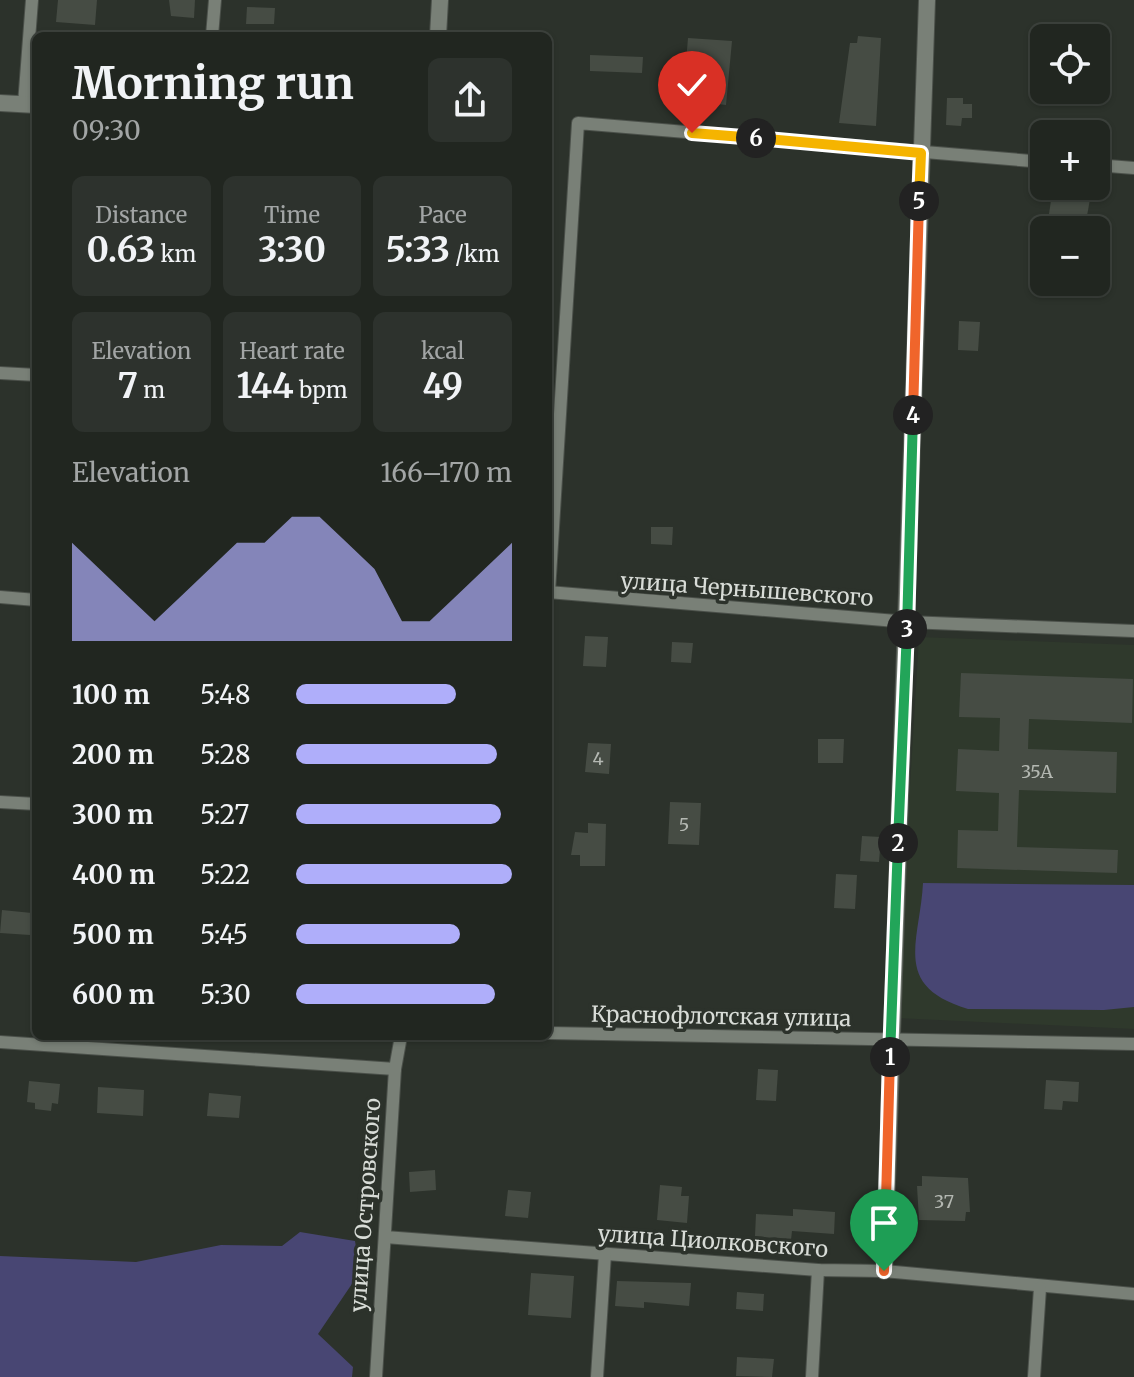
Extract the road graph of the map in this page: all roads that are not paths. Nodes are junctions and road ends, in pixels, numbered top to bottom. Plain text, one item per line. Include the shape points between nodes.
1 (32, 0) edge
2 (215, 0) edge
3 (440, 0) edge
4 (927, 0) edge
5 (212, 32) edge
6 (438, 32) edge
7 (0, 103) edge
8 (30, 105) edge
9 (921, 153) junction
10 (1030, 161) edge
11 (1110, 166) edge
12 (1134, 168) edge
13 (0, 373) edge
14 (32, 375) edge
15 (552, 529) edge
16 (552, 592) edge
17 (0, 597) edge
18 (32, 600) edge
19 (908, 622) junction
20 (1134, 631) edge
21 (0, 802) edge
22 (32, 804) edge
23 (552, 1033) edge
24 (890, 1038) junction
25 (400, 1040) edge
26 (0, 1042) edge
27 (1134, 1044) edge
28 (395, 1069) junction
29 (385, 1237) junction
30 (605, 1254) junction
31 (818, 1270) junction
32 (884, 1271) junction
33 (1040, 1288) junction
34 (1134, 1294) edge
35 (376, 1377) edge
36 (597, 1377) edge
37 (812, 1377) edge
38 (1034, 1377) edge

1 - 8 street
2 - 5 street
3 - 6 street
4 - 9 street
7 - 8 street
9 - 10 street
9 - 15 street via 578,123
9 - 19 street
11 - 12 street
13 - 14 street
16 - 19 street, улица Чернышевского
17 - 18 street
19 - 20 street, улица Чернышевского
19 - 24 street
21 - 22 street
23 - 24 street, Краснофлотская улица
24 - 27 street, Краснофлотская улица
24 - 32 street
25 - 28 street, улица Островского
26 - 28 street
28 - 29 street, улица Островского
29 - 30 street, улица Циолковского
29 - 35 street, улица Островского
30 - 31 street, улица Циолковского
30 - 36 street
31 - 32 street, улица Циолковского
31 - 37 street
32 - 33 street, улица Циолковского
33 - 34 street, улица Циолковского
33 - 38 street

